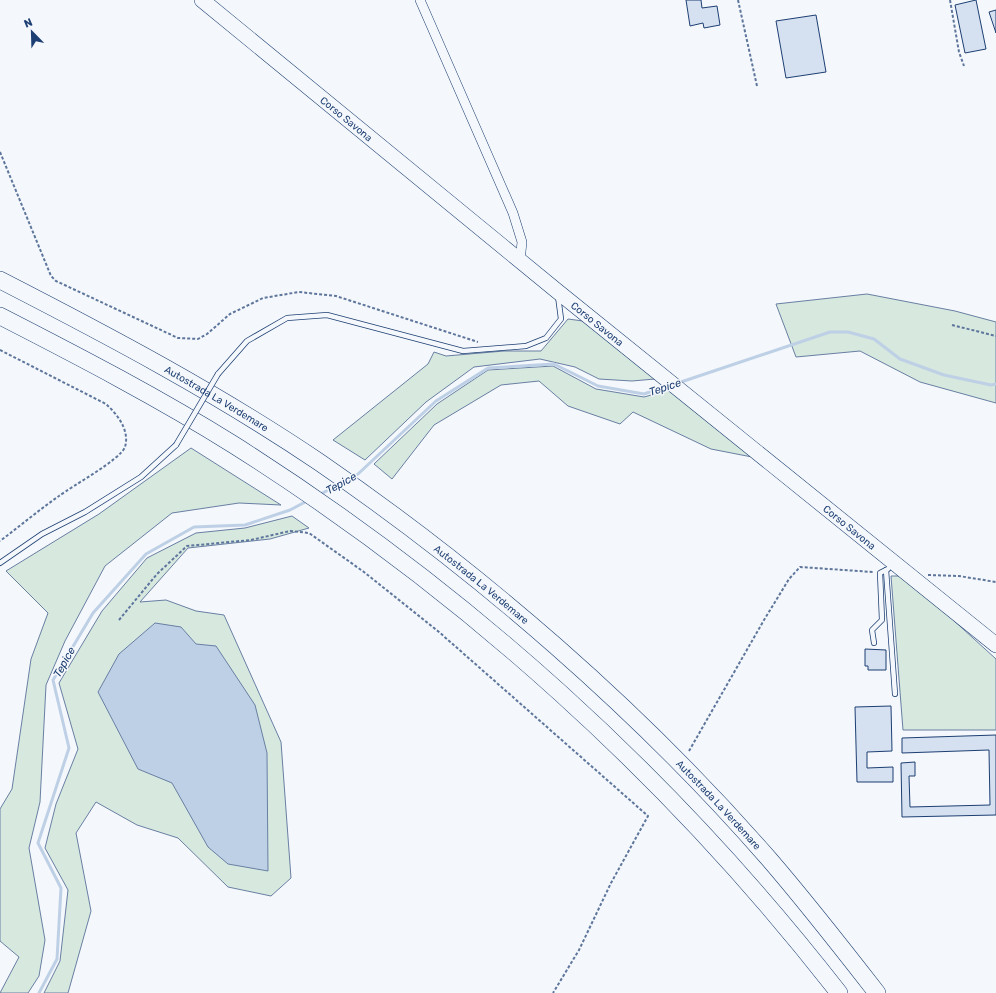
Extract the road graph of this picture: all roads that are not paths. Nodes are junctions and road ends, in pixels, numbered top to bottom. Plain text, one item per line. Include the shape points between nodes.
1 (202, 0) edge
2 (420, 0) edge
3 (520, 261) junction
4 (0, 280) edge
5 (557, 291) junction
6 (0, 316) edge
7 (0, 563) edge
8 (891, 567) junction
9 (874, 643) dead end
10 (996, 645) edge
11 (895, 694) dead end
12 (839, 993) edge
13 (878, 993) edge

1 - 3 main road, Corso Savona
2 - 3 street via 513,213 522,242
3 - 5 main road, Corso Savona
4 - 13 highway, Autostrada La Verdemare via 97,329 179,375 317,461 429,542 489,590 610,696 719,804 769,858
5 - 7 lane, bridge via 561,319 546,338 526,346 463,351 327,315 287,318 247,341 218,374 176,445 141,478 85,512 42,534
5 - 8 main road, Corso Savona via 707,412
6 - 12 highway via 166,404 235,446 427,580 494,635 603,732 657,785 733,867
8 - 9 lane via 880,573 882,620 872,630
8 - 10 main road, Corso Savona via 913,578
8 - 11 lane

